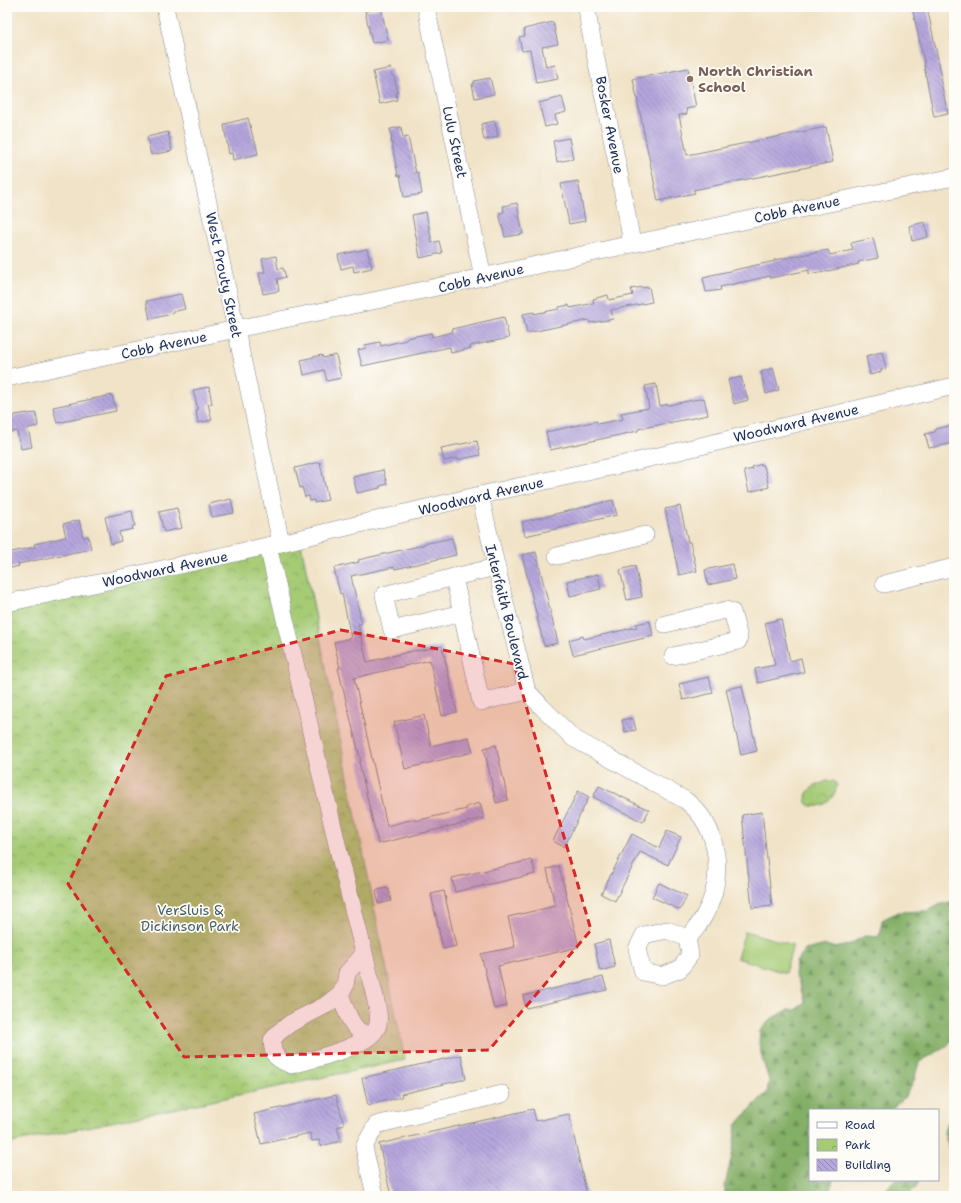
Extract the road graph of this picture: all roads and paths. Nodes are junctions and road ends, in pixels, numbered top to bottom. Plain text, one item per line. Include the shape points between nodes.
1 (165, 7) edge
2 (426, 7) edge
3 (587, 7) edge
4 (954, 176) edge
5 (632, 244) junction
6 (483, 277) junction
7 (236, 329) junction
8 (7, 378) edge
9 (954, 386) edge
10 (480, 495) junction
11 (645, 535) dead end
12 (275, 545) junction
13 (557, 556) dead end
14 (496, 567) junction
15 (954, 567) edge
16 (454, 577) junction
17 (884, 584) dead end
18 (7, 603) edge
19 (462, 613) junction
20 (665, 624) dead end
21 (673, 656) dead end
22 (527, 691) junction
23 (687, 938) dead end
24 (364, 954) junction
25 (340, 994) junction
26 (370, 1035) junction
27 (502, 1094) dead end
28 (375, 1196) edge

1 - 7 street, West Prouty Street
2 - 6 street, Lulu Street
3 - 5 street, Bosker Avenue
4 - 5 street, Cobb Avenue
5 - 6 street, Cobb Avenue
6 - 7 street, Cobb Avenue
7 - 8 street, Cobb Avenue
7 - 12 street, West Prouty Street
9 - 10 street, Woodward Avenue via 629,463
10 - 12 street, Woodward Avenue
10 - 14 street, Interfaith Boulevard
11 - 13 street
12 - 18 street, Woodward Avenue
12 - 24 street, West Prouty Street via 338,850
14 - 16 street
14 - 22 street, Interfaith Boulevard
15 - 17 street
16 - 19 street
16 - 19 street via 384,595 392,630
19 - 22 street via 481,702
20 - 21 street via 726,610 732,612 740,637 738,642
22 - 23 street, Interfaith Boulevard via 573,738 685,800 693,806 705,823 714,841 717,871 715,885 707,910 695,931
24 - 25 street via 347,973 345,986
24 - 26 street, West Prouty Street via 379,1017 376,1030
25 - 26 street via 354,1025 359,1031
25 - 26 street via 279,1032 272,1040 272,1051 278,1059 291,1065 328,1055 364,1041
27 - 28 street via 376,1124 364,1147

